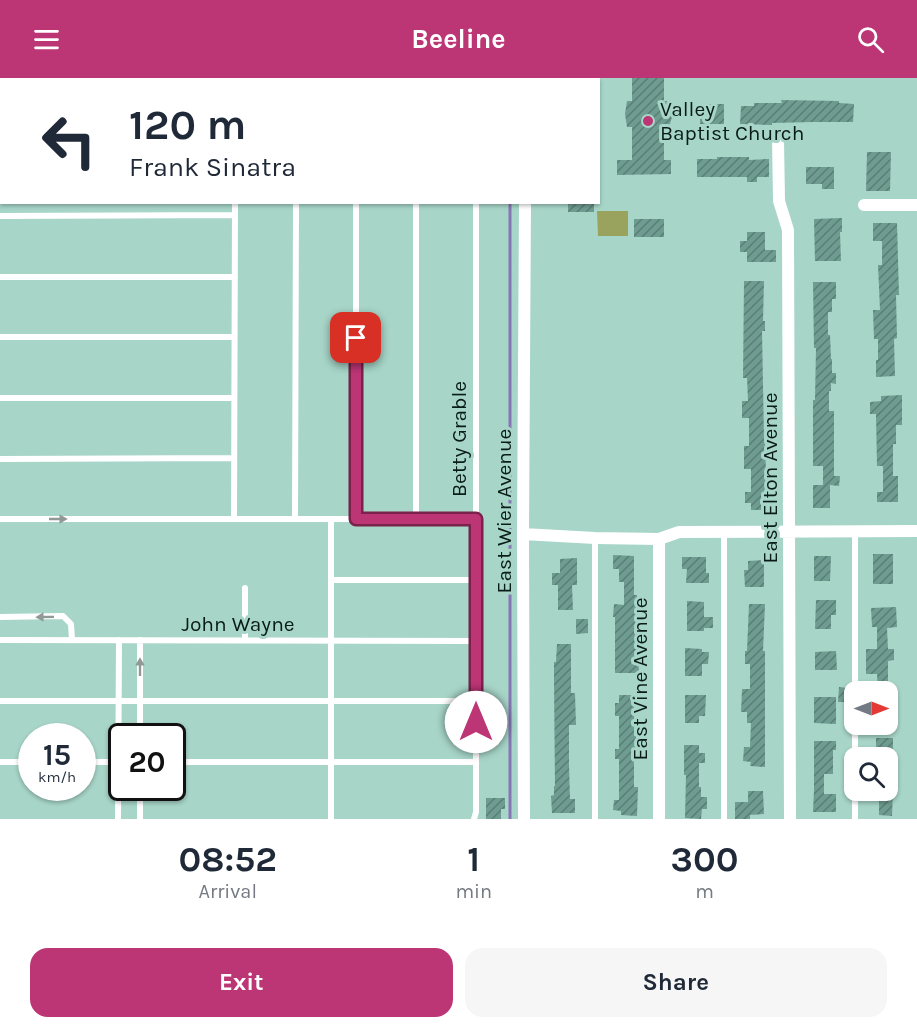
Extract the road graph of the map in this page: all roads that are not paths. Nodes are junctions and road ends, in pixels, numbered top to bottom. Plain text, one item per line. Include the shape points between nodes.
1 (778, 139) dead end
2 (235, 204) edge
3 (296, 204) edge
4 (356, 204) edge
5 (416, 204) edge
6 (476, 204) edge
7 (525, 204) edge
8 (864, 205) dead end
9 (917, 205) edge
10 (235, 215) junction
11 (0, 216) edge
12 (0, 277) edge
13 (235, 277) junction
14 (0, 337) edge
15 (234, 337) junction
16 (0, 398) edge
17 (234, 398) junction
18 (234, 458) junction
19 (0, 459) edge
20 (0, 519) edge
21 (234, 519) junction
22 (295, 519) junction
23 (331, 519) junction
24 (356, 519) junction
25 (416, 519) junction
26 (476, 519) junction
27 (724, 531) junction
28 (789, 531) junction
29 (855, 531) junction
30 (917, 531) edge
31 (523, 534) junction
32 (595, 538) junction
33 (659, 538) junction
34 (331, 580) junction
35 (476, 580) junction
36 (245, 588) dead end
37 (0, 617) edge
38 (0, 640) edge
39 (72, 640) junction
40 (119, 640) junction
41 (140, 640) junction
42 (245, 640) junction
43 (331, 640) junction
44 (476, 641) junction
45 (855, 681) edge
46 (0, 701) edge
47 (119, 701) junction
48 (140, 701) junction
49 (331, 701) junction
50 (476, 701) junction
51 (119, 723) edge
52 (140, 723) edge
53 (855, 735) edge
54 (0, 762) edge
55 (18, 762) edge
56 (186, 762) edge
57 (331, 762) junction
58 (476, 762) junction
59 (119, 801) edge
60 (140, 801) edge
61 (118, 819) edge
62 (140, 819) edge
63 (331, 819) edge
64 (474, 819) edge
65 (524, 819) edge
66 (595, 819) edge
67 (659, 819) edge
68 (724, 819) edge
69 (790, 819) edge
70 (855, 819) edge

1 - 28 street, East Elton Avenue via 779,201 788,230
2 - 10 lane
3 - 22 lane
4 - 24 lane
5 - 25 lane
6 - 26 lane, Betty Grable
7 - 31 street, East Wier Avenue
8 - 9 street
10 - 11 lane
10 - 13 lane
12 - 13 lane
13 - 15 lane
14 - 15 lane
15 - 17 lane
16 - 17 lane
17 - 18 lane
18 - 19 lane
18 - 21 lane
20 -> 21 lane
21 - 22 lane
22 - 23 lane
23 - 24 lane
23 - 34 lane
24 - 25 lane
25 - 26 lane
26 - 35 lane, Betty Grable
27 - 28 street
27 - 33 street via 679,532
27 - 68 lane
28 - 29 street
28 - 69 street, East Elton Avenue
29 - 30 street
29 - 45 lane
31 - 32 street
31 - 65 street, East Wier Avenue
32 - 33 street
32 - 66 lane
33 - 67 street, East Vine Avenue
34 - 35 lane
34 - 43 lane
35 - 44 lane, Betty Grable
36 - 42 lane
39 -> 37 lane via 71,624 63,616
38 - 39 lane, John Wayne
39 - 40 lane, John Wayne
40 - 41 lane, John Wayne
40 - 47 lane
41 - 42 lane, John Wayne
48 -> 41 lane
42 - 43 lane, John Wayne
43 - 44 lane, John Wayne
43 - 49 lane
44 - 50 lane, Betty Grable
46 - 47 lane
47 - 48 lane
47 - 51 lane
48 - 49 lane
48 - 52 lane
49 - 50 lane
49 - 57 lane
50 - 58 lane, Betty Grable
53 - 70 lane
54 - 55 lane
56 - 57 lane
57 - 58 lane
57 - 63 lane
58 - 64 lane, Betty Grable
59 - 61 lane
60 - 62 lane

